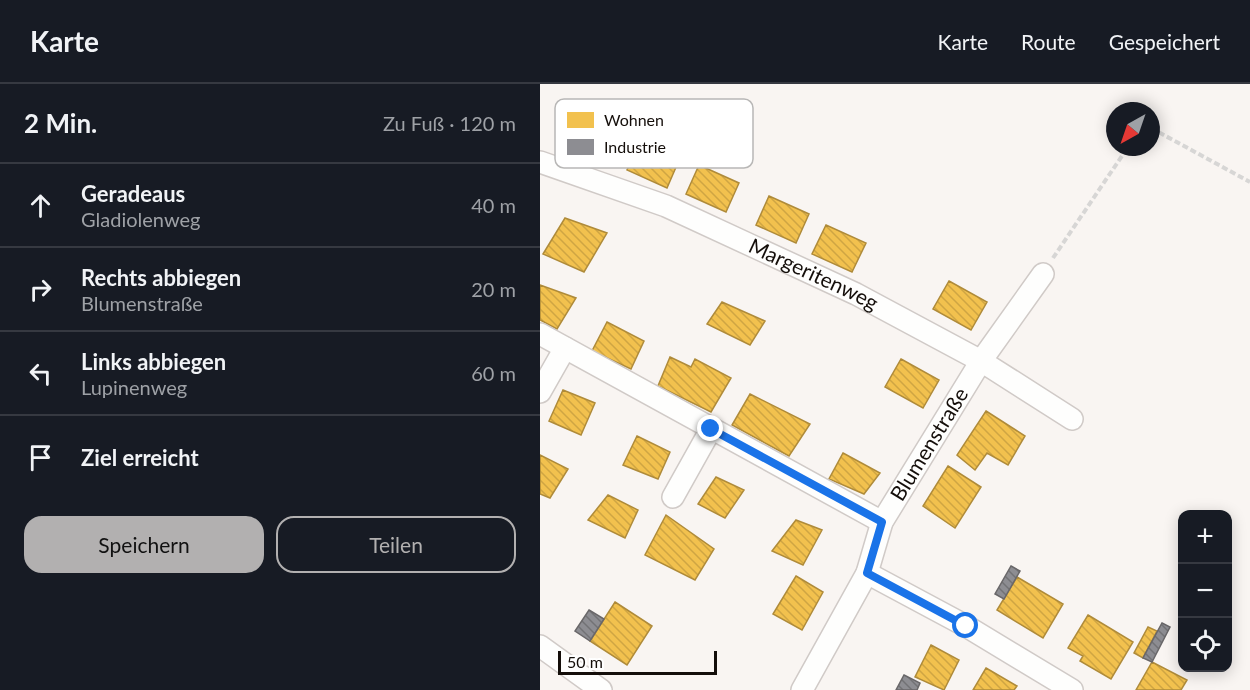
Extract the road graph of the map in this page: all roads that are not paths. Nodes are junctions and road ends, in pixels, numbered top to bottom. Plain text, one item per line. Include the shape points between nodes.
1 (540, 162) edge
2 (555, 167) edge
3 (557, 168) edge
4 (1043, 273) road end
5 (540, 334) edge
6 (565, 348) junction
7 (981, 361) junction
8 (540, 392) edge
9 (1072, 418) dead end
10 (711, 429) junction
11 (673, 497) dead end
12 (882, 522) junction
13 (867, 573) junction
14 (540, 646) edge
15 (601, 690) edge
16 (802, 690) edge
17 (1072, 690) edge

1 - 2 street, Margeritenweg
3 - 7 street, Margeritenweg via 666,206 856,294
4 - 7 street, Blumenstraße
5 - 6 street
6 - 8 street
6 - 10 street
7 - 9 street, Margeritenweg
7 - 12 street, Blumenstraße
10 - 11 street
10 - 12 street
12 - 13 street, Blumenstraße
13 - 16 street, Blumenstraße
13 - 17 street via 966,626
14 - 15 street

